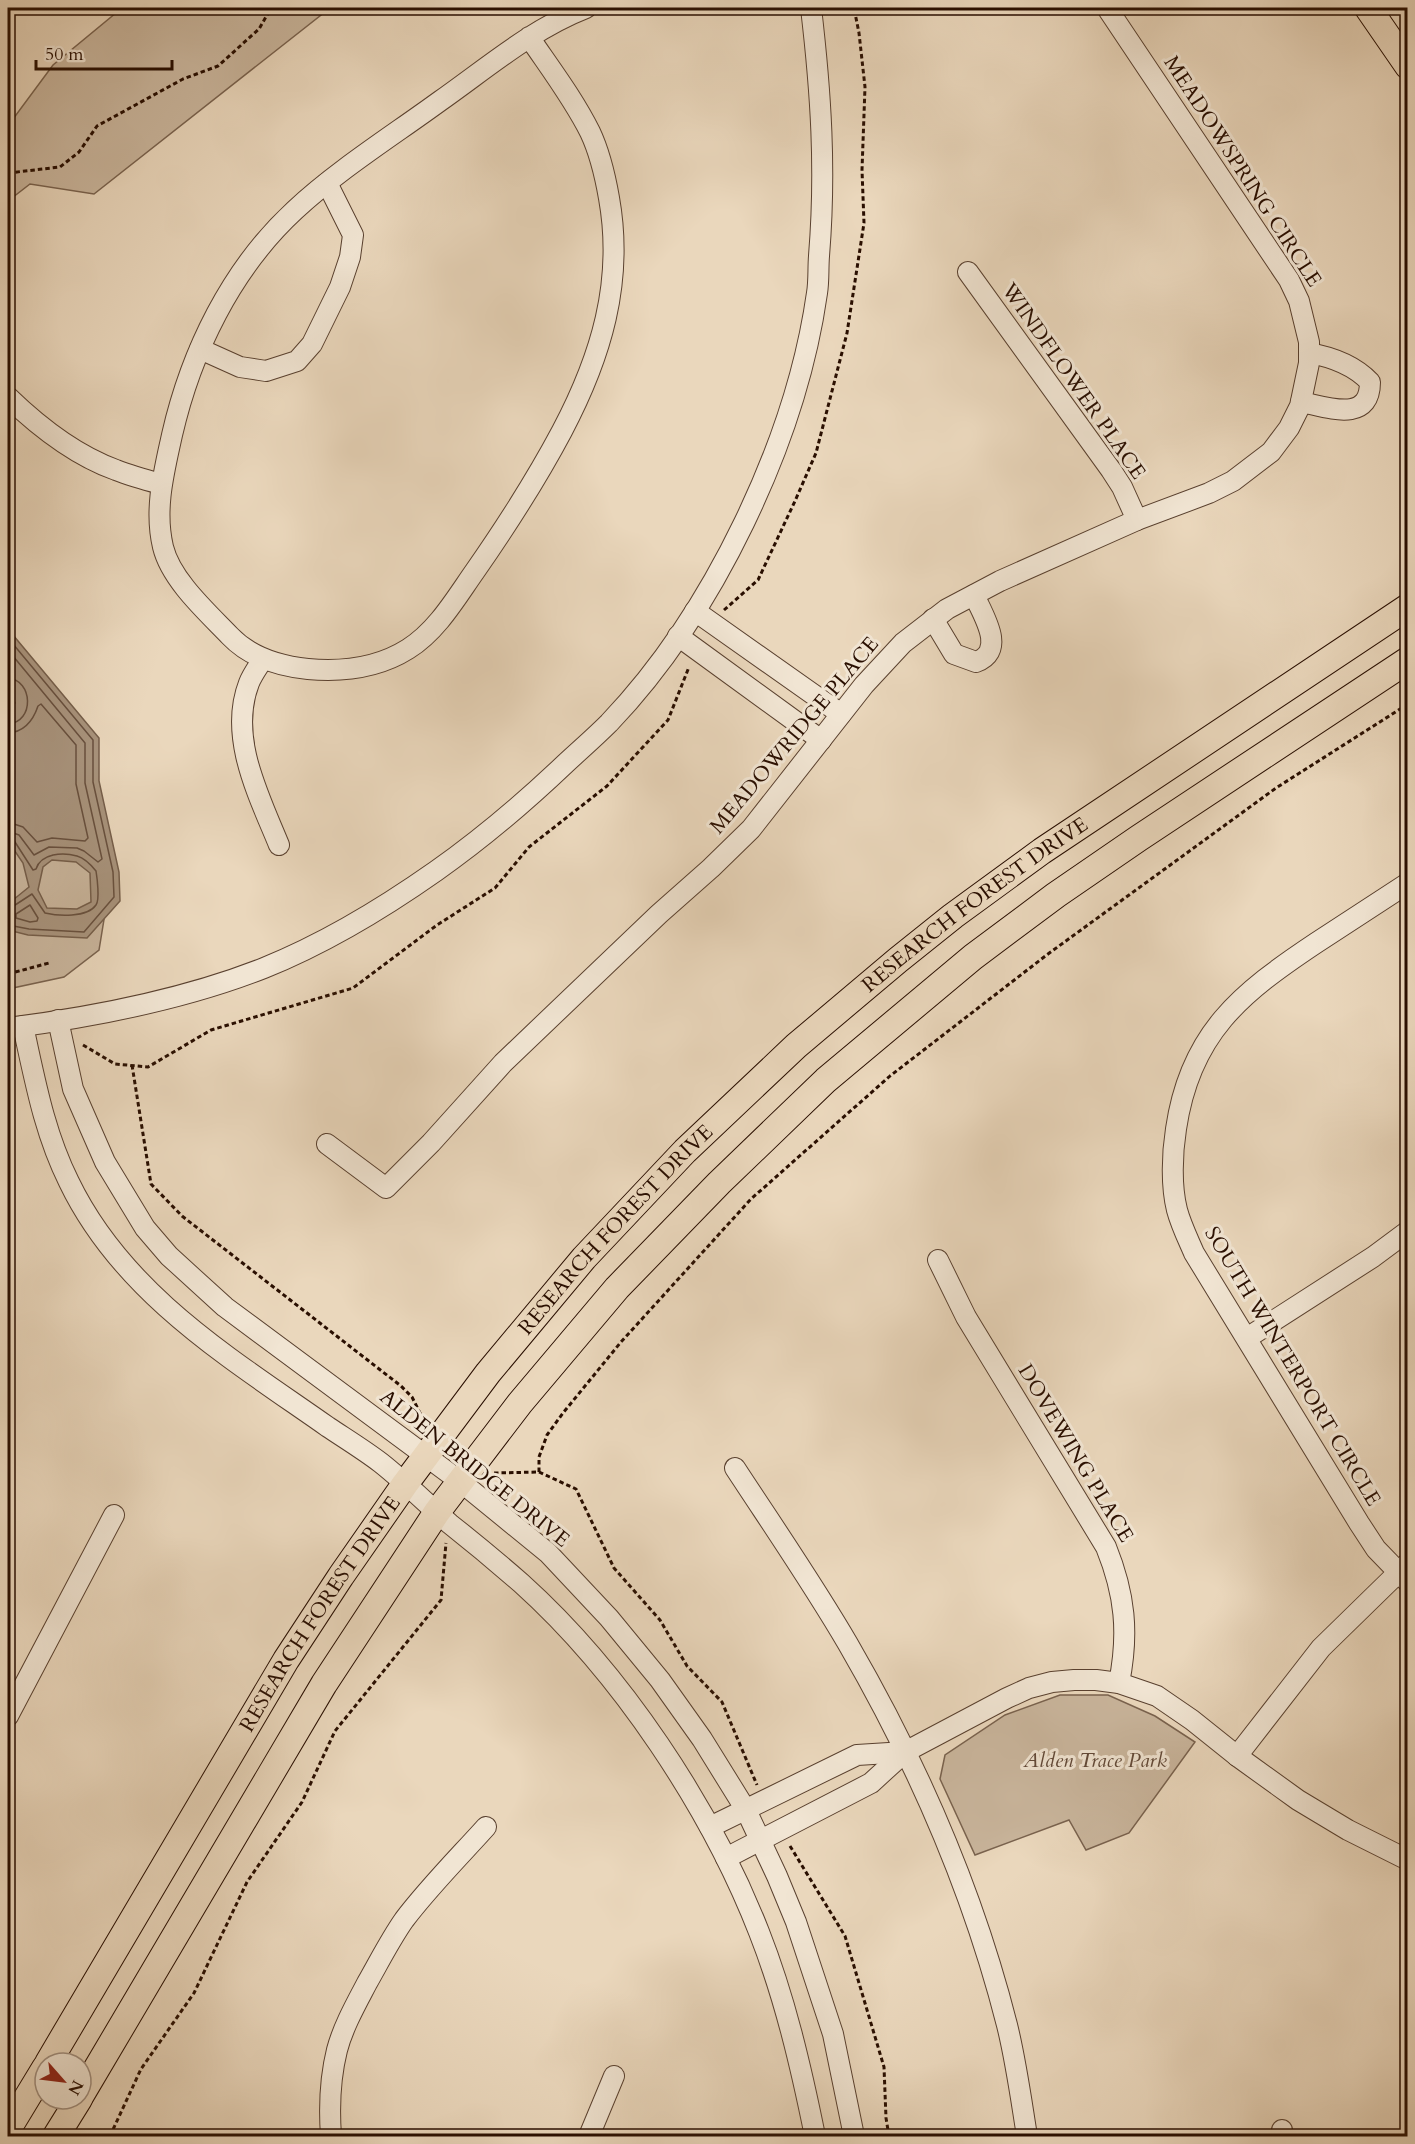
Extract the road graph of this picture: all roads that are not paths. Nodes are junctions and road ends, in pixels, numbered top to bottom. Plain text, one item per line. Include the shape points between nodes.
1 (586, 8) edge
2 (811, 8) edge
3 (1107, 8) edge
4 (1368, 8) edge
5 (529, 37) junction
6 (1407, 66) edge
7 (327, 183) junction
8 (968, 272) dead end
9 (200, 349) junction
10 (1309, 353) junction
11 (8, 398) edge
12 (1301, 404) junction
13 (161, 484) junction
14 (1137, 520) junction
15 (974, 595) junction
16 (1407, 607) edge
17 (694, 611) junction
18 (933, 619) junction
19 (678, 636) junction
20 (263, 659) junction
21 (1407, 660) edge
22 (841, 714) junction
23 (821, 740) junction
24 (279, 845) dead end
25 (1407, 883) edge
26 (58, 1020) junction
27 (15, 1027) edge
28 (327, 1144) dead end
29 (1407, 1231) edge
30 (938, 1260) dead end
31 (1247, 1338) junction
32 (426, 1457) junction
33 (735, 1468) dead end
34 (405, 1484) junction
35 (468, 1488) junction
36 (114, 1515) dead end
37 (446, 1520) junction
38 (1404, 1572) edge
39 (1119, 1683) junction
40 (8, 1716) edge
41 (905, 1752) junction
42 (1238, 1756) junction
43 (746, 1810) junction
44 (486, 1827) dead end
45 (711, 1827) junction
46 (761, 1841) junction
47 (726, 1858) junction
48 (1407, 1860) edge
49 (55, 2051) edge
50 (93, 2075) edge
51 (614, 2076) dead end
52 (33, 2088) edge
53 (71, 2111) edge
54 (8, 2129) edge
55 (56, 2136) edge
56 (331, 2136) edge
57 (589, 2136) edge
58 (815, 2136) edge
59 (854, 2136) edge
60 (1027, 2136) edge

1 - 5 street
2 - 17 street via 822,114 823,201 818,289 811,328 797,390 768,468 724,563
3 - 10 street, MEADOWSPRING CIRCLE via 1288,280 1299,301
4 - 6 main road
5 - 7 street
5 - 20 street via 571,97 591,134 604,173 615,242 610,297 598,350 572,412 516,511 449,609 410,649 344,671 300,668
7 - 9 street via 295,210 257,253 210,326
7 - 9 street via 354,235 340,287 312,344 297,361 266,371 240,366
8 - 14 street, WINDFLOWER PLACE via 1112,470
9 - 13 street via 184,391
10 - 12 street, MEADOWSPRING CIRCLE
10 - 12 street via 1326,356 1360,372 1370,382 1370,395 1364,404 1352,410
11 - 13 street via 70,446 114,470
12 - 14 street, MEADOWRIDGE PLACE via 1271,452 1252,468 1209,493
13 - 20 street via 163,548 173,569 197,602 239,645
14 - 15 street, MEADOWRIDGE PLACE
15 - 18 street, MEADOWRIDGE PLACE
15 - 18 street via 993,639 984,659 976,662 954,654
16 - 32 main road, RESEARCH FOREST DRIVE via 1000,882 898,960 796,1046 685,1151 584,1258 488,1373
17 - 19 street
17 - 22 street
18 - 22 street, MEADOWRIDGE PLACE via 903,643
19 - 23 street
19 - 26 street via 609,723 530,797 468,849 352,926 262,969 188,994
20 - 24 street via 248,683 243,732 245,755
21 - 35 main road, RESEARCH FOREST DRIVE via 1021,921 826,1080 617,1288 520,1403
22 - 23 street, MEADOWRIDGE PLACE
23 - 28 street, MEADOWRIDGE PLACE via 751,829 503,1063 386,1188
25 - 31 street, SOUTH WINTERPORT CIRCLE via 1275,970 1231,1007 1202,1048 1183,1092 1174,1139 1177,1209 1194,1253
26 - 27 street
26 - 32 street, ALDEN BRIDGE DRIVE via 73,1089 105,1162 145,1228 169,1256 225,1307
27 - 34 street via 53,1145 74,1192 115,1254 169,1311 206,1341
29 - 31 street
30 - 39 street, DOVEWING PLACE via 966,1317 1106,1547 1124,1612 1124,1655
31 - 38 street, SOUTH WINTERPORT CIRCLE via 1376,1549
32 - 34 main road, RESEARCH FOREST DRIVE
32 - 35 street, ALDEN BRIDGE DRIVE
33 - 41 street via 848,1644
34 - 37 street
34 - 49 main road, RESEARCH FOREST DRIVE via 286,1660
35 - 37 main road, RESEARCH FOREST DRIVE
35 - 43 street, ALDEN BRIDGE DRIVE via 548,1553 609,1618 660,1680
36 - 40 street
37 - 45 street via 522,1585 582,1645 630,1705
37 - 50 main road, RESEARCH FOREST DRIVE via 324,1684
38 - 42 street via 1321,1648
39 - 41 street via 1074,1680 1029,1688
39 - 42 street via 1157,1696
41 - 43 street via 856,1755
41 - 46 street via 871,1783
41 - 60 street via 937,1819 979,1926 1007,2026
42 - 48 street via 1308,1806
43 - 45 street
43 - 46 street, ALDEN BRIDGE DRIVE
44 - 56 street via 405,1920 362,1994 338,2049 329,2111
45 - 47 street
46 - 47 street
46 - 59 street, ALDEN BRIDGE DRIVE via 796,1923 833,2034
47 - 58 street via 759,1933 779,1992
51 - 57 street
52 - 54 main road
53 - 55 main road, RESEARCH FOREST DRIVE

